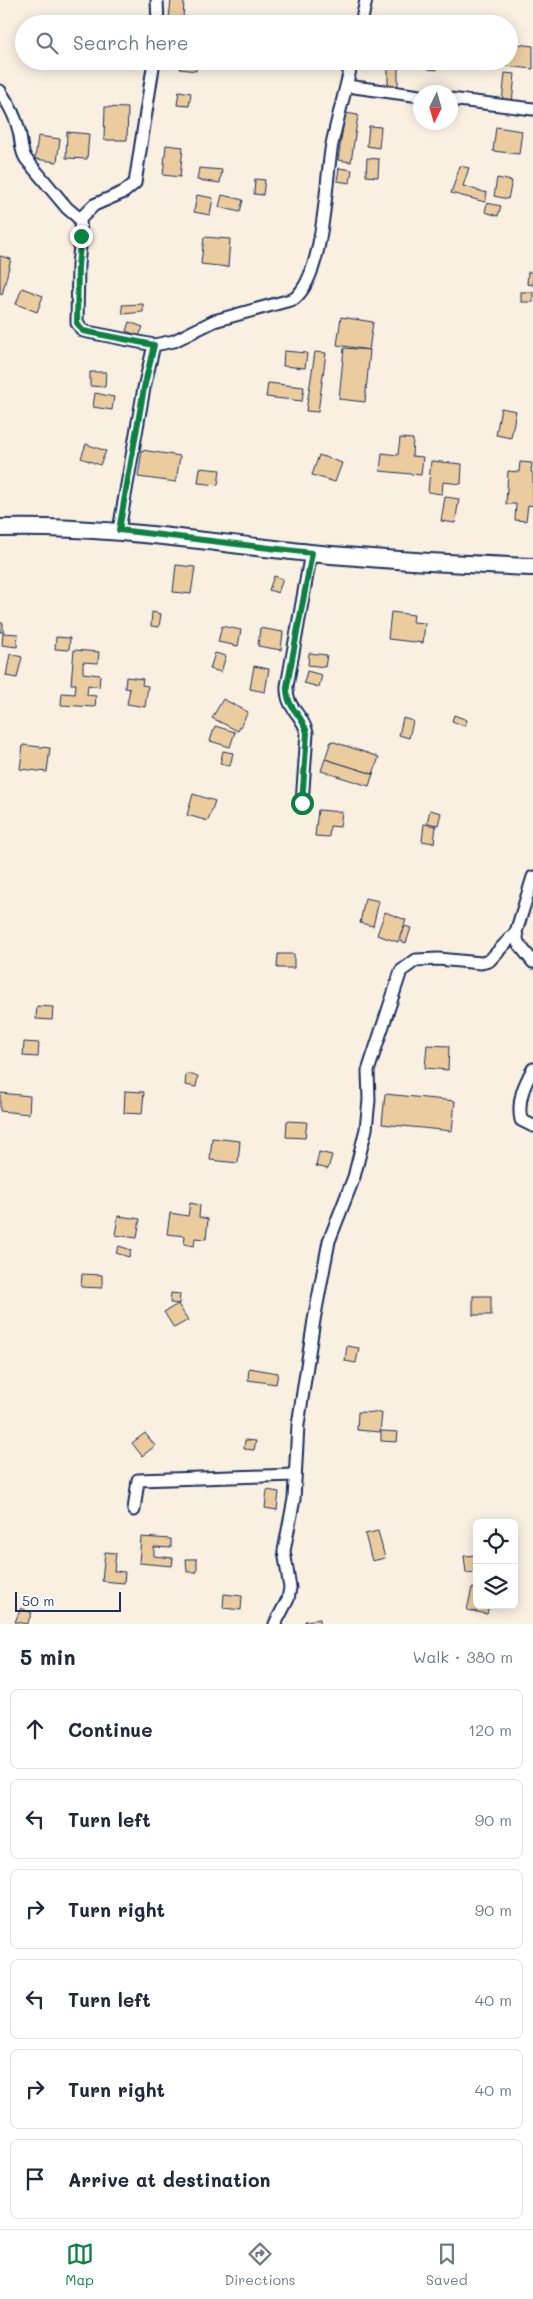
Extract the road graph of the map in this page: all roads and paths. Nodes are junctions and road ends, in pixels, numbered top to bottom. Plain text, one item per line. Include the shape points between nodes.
1 (157, 0) edge
2 (366, 0) edge
3 (158, 15) edge
4 (363, 15) edge
5 (153, 70) edge
6 (350, 70) edge
7 (346, 86) junction
8 (0, 91) edge
9 (413, 95) edge
10 (458, 101) edge
11 (533, 108) edge
12 (80, 219) junction
13 (154, 345) junction
14 (0, 528) edge
15 (119, 530) junction
16 (312, 553) junction
17 (533, 567) edge
18 (302, 803) dead end
19 (533, 877) edge
20 (516, 932) junction
21 (533, 962) edge
22 (533, 1069) edge
23 (533, 1126) edge
24 (295, 1475) junction
25 (134, 1510) dead end
26 (275, 1624) edge

1 - 3 street
2 - 4 street
5 - 12 street via 135,183 124,192 94,205
6 - 7 street
7 - 9 street
7 - 13 street via 332,145 322,228 309,281 302,293 284,303 214,321 174,341
8 - 12 street via 13,114 21,151 26,159
10 - 11 street
12 - 13 street via 79,328
13 - 15 street
14 - 15 main road via 39,526
15 - 16 main road
16 - 17 main road
16 - 18 street via 287,686 288,702 305,724 307,733
19 - 20 street
20 - 21 street via 518,943
20 - 24 street via 489,961 416,960 401,971 368,1071 366,1129 354,1177 329,1241 299,1416
22 - 23 street via 520,1098 519,1110 521,1120
24 - 25 street via 138,1480
24 - 26 street via 284,1551 290,1588

